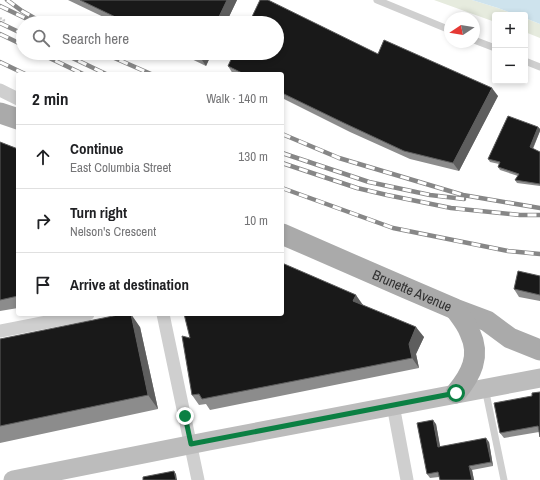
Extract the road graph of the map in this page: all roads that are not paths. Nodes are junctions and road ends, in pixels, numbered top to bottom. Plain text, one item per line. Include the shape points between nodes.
1 (377, 0) edge
2 (444, 28) edge
3 (480, 42) edge
4 (492, 47) edge
5 (528, 62) edge
6 (540, 67) edge
7 (0, 90) edge
8 (16, 98) edge
9 (0, 113) edge
10 (16, 118) edge
11 (284, 235) edge
12 (455, 309) junction
13 (78, 316) edge
14 (163, 316) edge
15 (487, 321) junction
16 (0, 331) edge
17 (540, 337) edge
18 (540, 350) edge
19 (540, 378) edge
20 (485, 388) junction
21 (456, 393) junction
22 (393, 405) junction
23 (191, 444) junction
24 (13, 480) edge
25 (198, 480) edge
26 (407, 480) edge
27 (504, 480) edge

1 - 2 lane
3 - 4 lane
5 - 6 lane
7 - 8 street
9 - 10 main road
11 - 12 main road, Brunette Avenue
12 - 15 main road, Brunette Avenue
12 - 21 main road via 470,332 475,357 467,380
13 - 16 street
14 - 23 street
15 - 17 main road
15 - 18 main road, Brunette Avenue via 510,338
19 - 20 street
20 - 21 street
20 - 27 lane
21 - 22 street
22 - 23 street
22 - 26 street
23 - 24 street via 63,472
23 - 25 street

